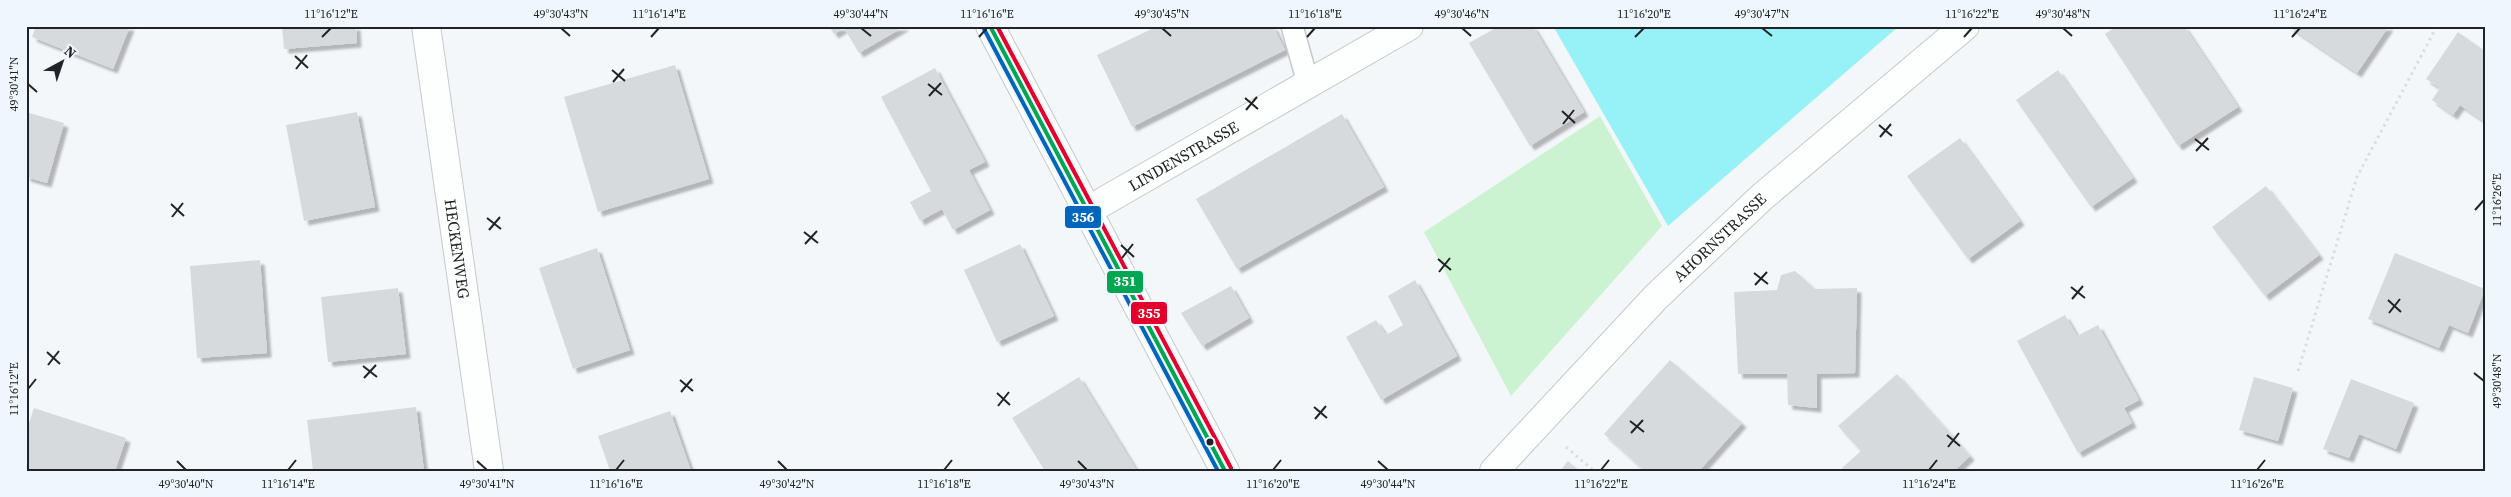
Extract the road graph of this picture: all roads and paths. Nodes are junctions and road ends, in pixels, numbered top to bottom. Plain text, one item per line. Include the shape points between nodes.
1 (426, 26) edge
2 (990, 26) edge
3 (1292, 26) edge
4 (1409, 26) edge
5 (1965, 26) edge
6 (2437, 26) edge
7 (1308, 83) junction
8 (1087, 211) junction
9 (2298, 371) dead end
10 (489, 471) edge
11 (1225, 471) edge
12 (1494, 471) edge

1 - 10 street, HECKENWEG
2 - 8 street
3 - 7 lane
4 - 7 street, LINDENSTRASSE
5 - 12 street, AHORNSTRASSE via 1762,197 1656,297
6 - 9 path via 2357,177
7 - 8 street, LINDENSTRASSE
8 - 11 street

